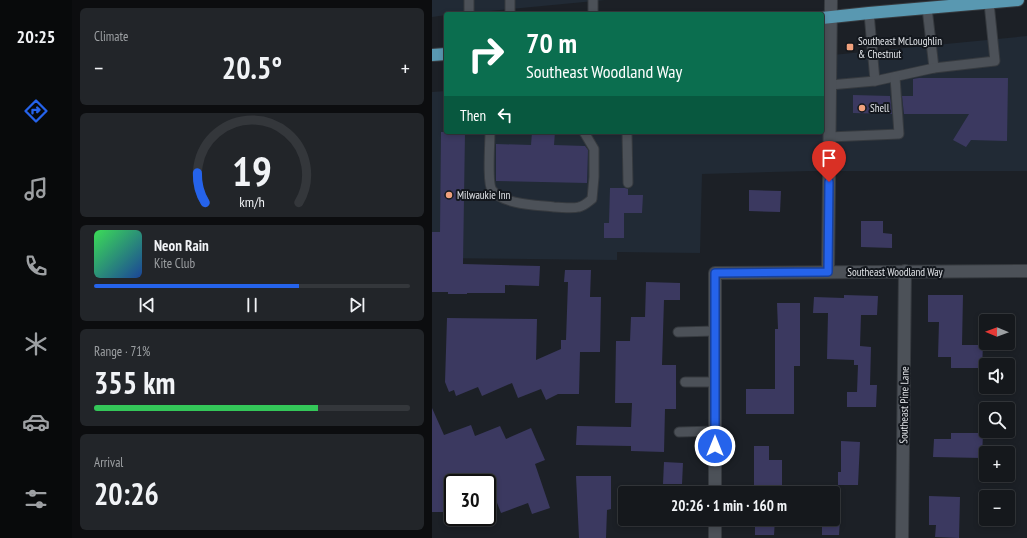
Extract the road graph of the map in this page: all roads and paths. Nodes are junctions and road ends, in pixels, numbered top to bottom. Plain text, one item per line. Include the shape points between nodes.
1 (469, 0) edge
2 (510, 0) edge
3 (593, 0) edge
4 (831, 0) edge
5 (1018, 0) edge
6 (994, 2) edge
7 (927, 8) junction
8 (469, 12) edge
9 (510, 12) edge
10 (593, 12) edge
11 (869, 13) junction
12 (826, 18) edge
13 (444, 54) edge
14 (432, 55) edge
15 (934, 68) junction
16 (895, 77) junction
17 (875, 81) junction
18 (830, 85) junction
19 (490, 134) edge
20 (585, 134) edge
21 (627, 134) edge
22 (829, 137) junction
23 (628, 183) dead end
24 (1027, 271) edge
25 (828, 272) junction
26 (905, 272) junction
27 (715, 331) junction
28 (678, 332) dead end
29 (685, 382) dead end
30 (715, 382) junction
31 (715, 430) junction
32 (679, 432) dead end
33 (715, 486) edge
34 (715, 526) edge
35 (715, 538) edge
36 (902, 538) edge

1 - 8 lane
2 - 9 lane
3 - 10 lane
4 - 12 street
5 - 6 main road
6 - 7 main road
6 - 15 lane via 996,61
7 - 11 main road
7 - 15 lane
11 - 12 main road
11 - 17 lane
12 - 18 street
13 - 14 main road
15 - 16 lane
16 - 17 lane
16 - 22 lane via 899,134
17 - 18 lane
18 - 22 street
19 - 20 lane via 491,190 513,202 563,207 578,207 592,199 594,148
21 - 23 lane
22 - 25 street
24 - 26 street, Southeast Woodland Way
25 - 26 street, Southeast Woodland Way
25 - 27 street, Southeast Woodland Way via 715,273
26 - 36 street, Southeast Pine Lane
27 - 28 lane
27 - 30 street
29 - 30 lane
30 - 31 street
31 - 32 lane
31 - 33 street
34 - 35 street

